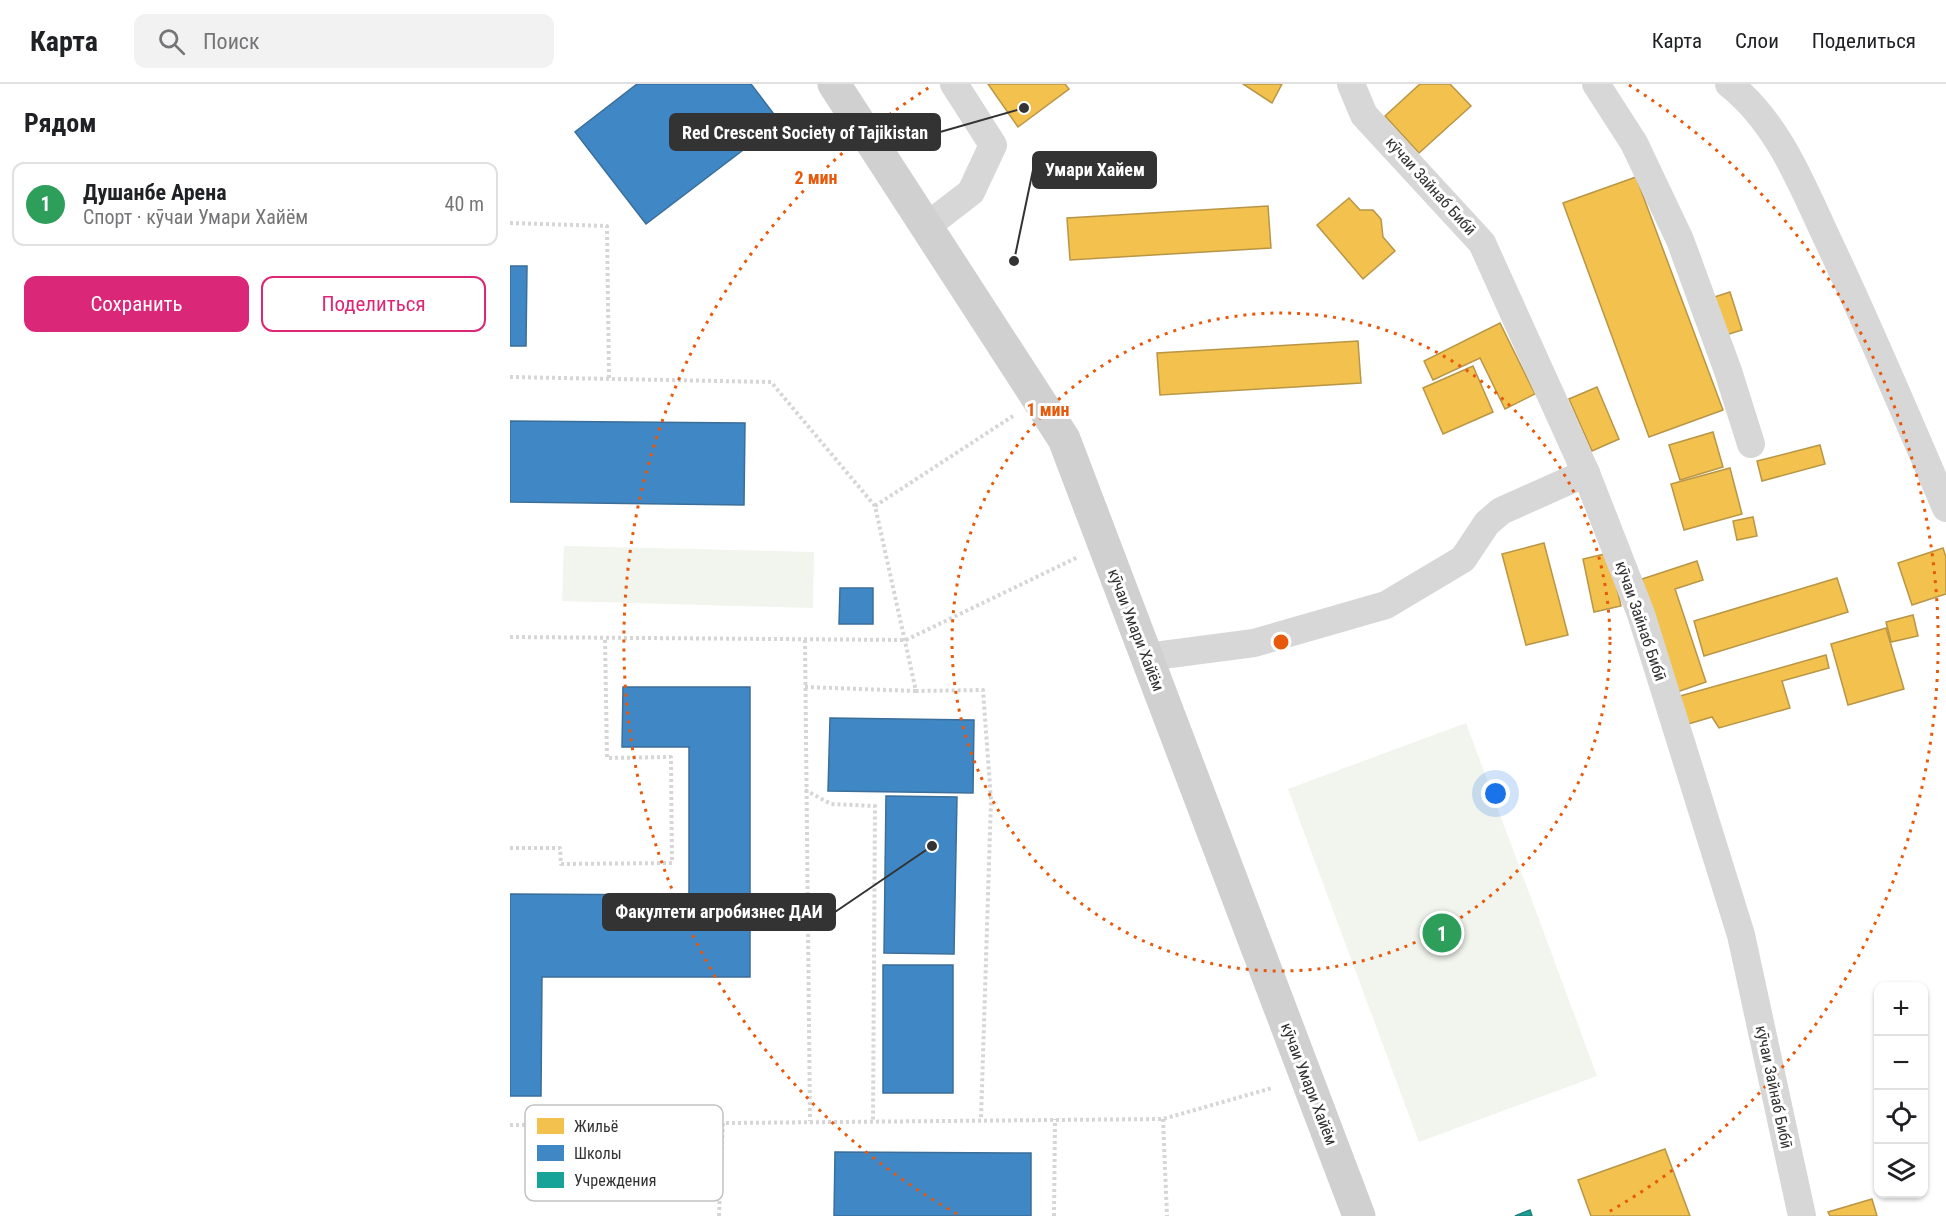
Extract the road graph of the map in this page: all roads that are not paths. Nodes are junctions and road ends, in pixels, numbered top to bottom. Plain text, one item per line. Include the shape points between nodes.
1 (834, 84) edge
2 (954, 84) edge
3 (1351, 84) edge
4 (1596, 84) edge
5 (1729, 84) edge
6 (927, 226) junction
7 (1751, 444) dead end
8 (1586, 473) junction
9 (1946, 508) edge
10 (1147, 657) junction
11 (1359, 1216) edge
12 (1802, 1216) edge

1 - 6 street, кӯчаи Умари Хайём
2 - 6 street via 993,145 970,192
3 - 8 street, кӯчаи Зайнаб Бибӣ via 1364,115 1482,243
4 - 7 street via 1634,143 1680,240
5 - 9 street via 1766,121 1788,156 1861,310
6 - 10 street, кӯчаи Умари Хайём via 1064,439
8 - 10 street via 1501,511 1487,523 1463,559 1386,605 1254,643
8 - 12 street, кӯчаи Зайнаб Бибӣ via 1641,614 1742,935
10 - 11 street, кӯчаи Умари Хайём

